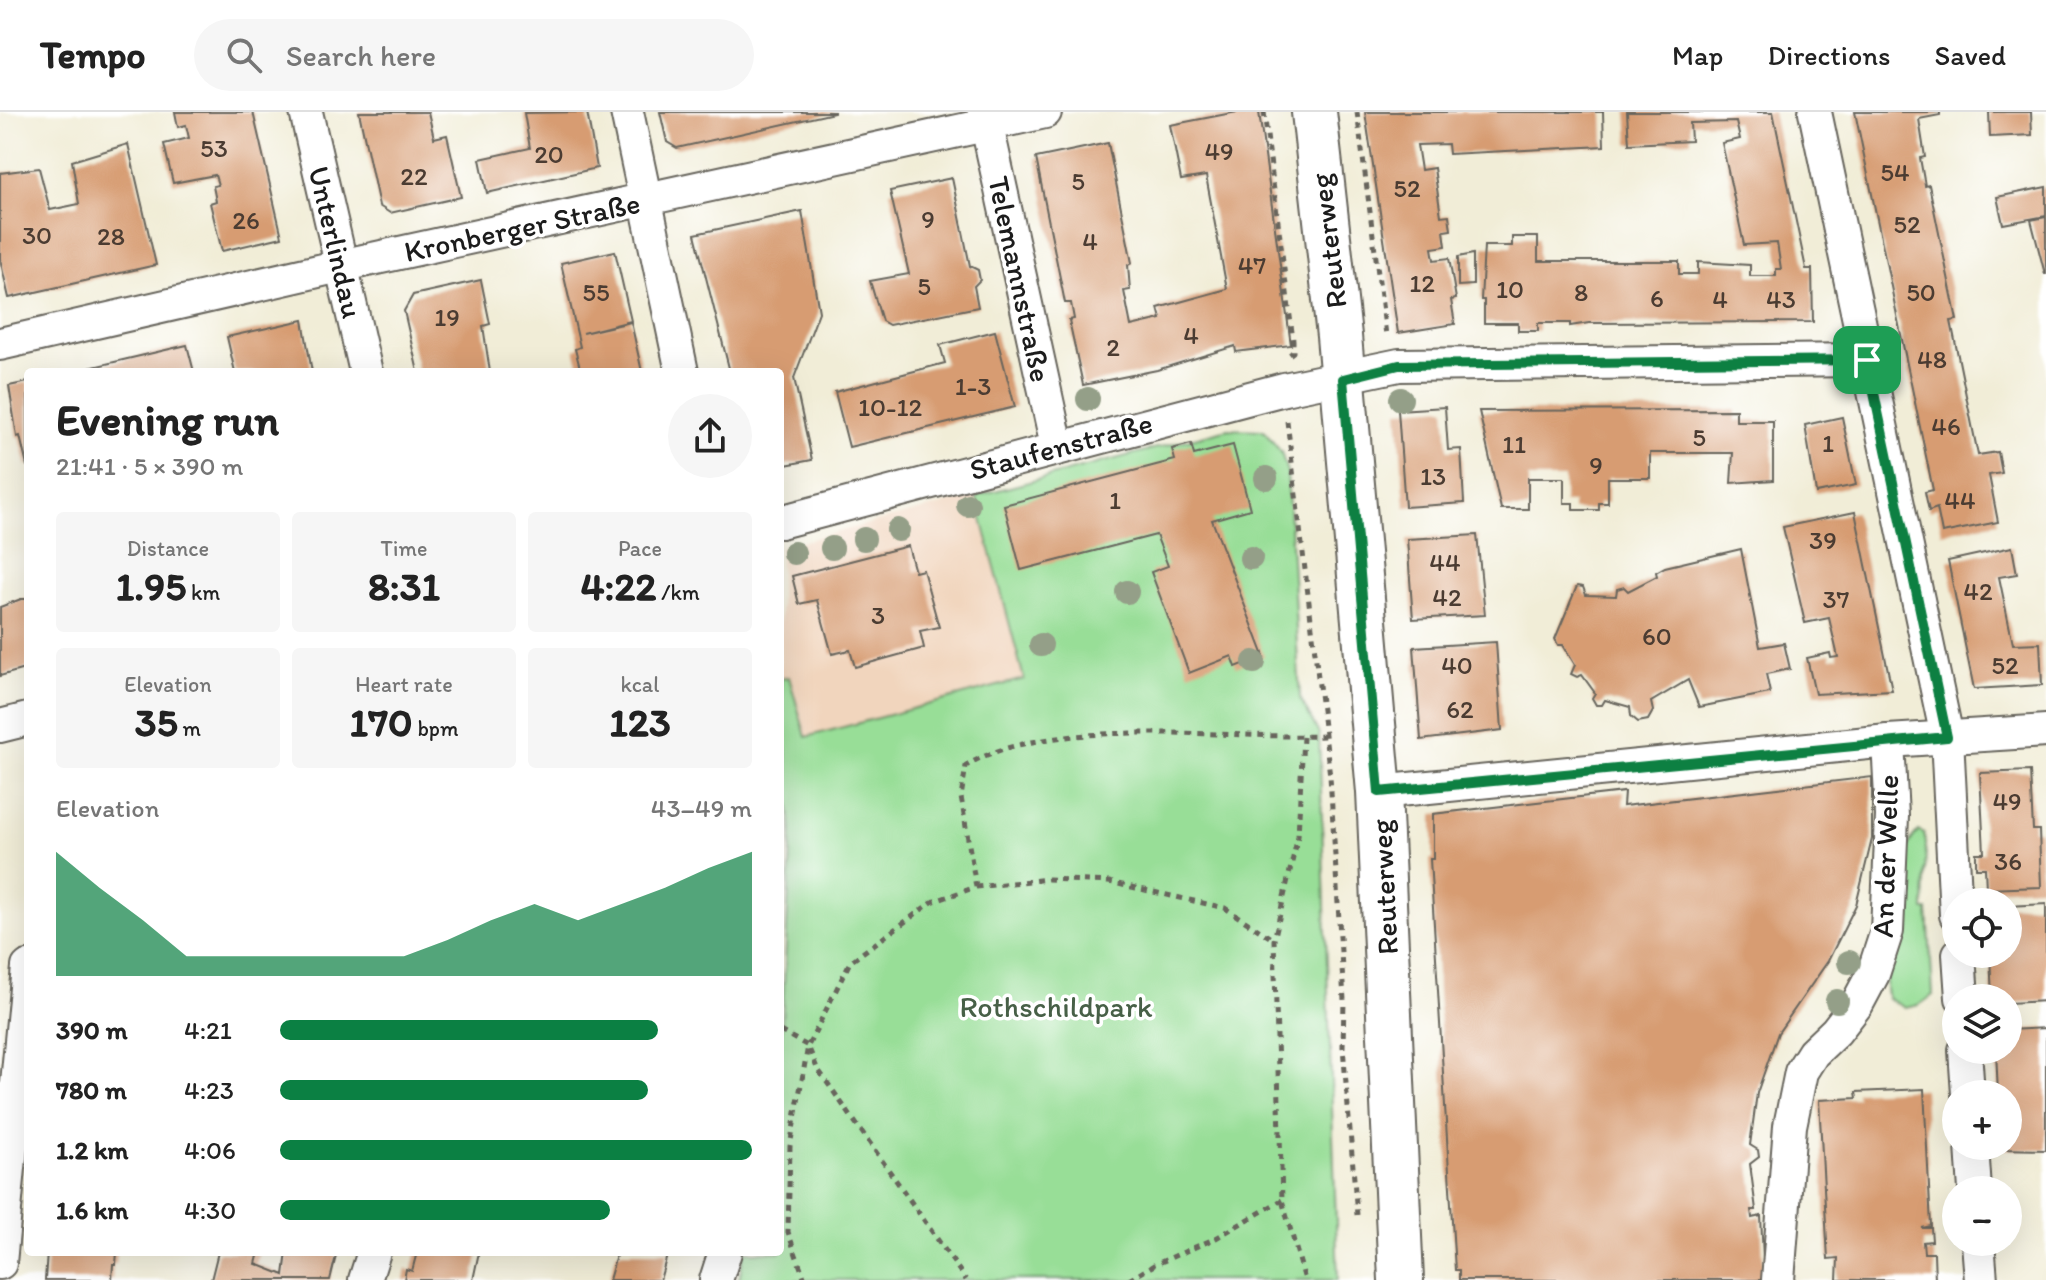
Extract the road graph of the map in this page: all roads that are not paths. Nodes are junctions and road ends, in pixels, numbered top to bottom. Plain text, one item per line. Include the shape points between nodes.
1 (306, 112) edge
2 (627, 112) edge
3 (1045, 112) edge
4 (1314, 112) edge
5 (1815, 112) edge
6 (985, 119) edge
7 (647, 201) junction
8 (340, 266) junction
9 (0, 344) edge
10 (1867, 360) junction
11 (365, 368) edge
12 (681, 368) edge
13 (1343, 379) junction
14 (1057, 446) junction
15 (784, 521) edge
16 (24, 720) edge
17 (0, 726) edge
18 (2046, 731) edge
19 (1947, 737) junction
20 (1888, 741) junction
21 (1379, 792) junction
22 (1955, 888) edge
23 (24, 1009) edge
24 (373, 1256) edge
25 (724, 1256) edge
26 (1979, 1256) edge
27 (0, 1263) edge
28 (365, 1280) edge
29 (716, 1280) edge
30 (1401, 1280) edge
31 (1778, 1280) edge
32 (1981, 1280) edge

1 - 8 street, Unterlindau
2 - 7 street
3 - 6 street, Kronberger Straße
4 - 13 main road, Reuterweg
5 - 10 street
6 - 7 street, Kronberger Straße
6 - 14 street, Telemannstraße
7 - 8 street, Kronberger Straße
7 - 12 street
8 - 9 street, Kronberger Straße
8 - 11 street, Unterlindau
10 - 13 street, Staufenstraße via 1399,365
10 - 19 street
13 - 14 street, Staufenstraße
13 - 21 main road, Reuterweg
14 - 15 street, Staufenstraße
16 - 17 street
18 - 19 street
19 - 20 street
19 - 22 street
20 - 21 street
20 - 31 street, An der Welle via 1892,816 1887,931 1857,1004 1801,1072 1790,1126
21 - 30 main road, Reuterweg
23 - 27 street
24 - 28 street
25 - 29 street
26 - 32 street

